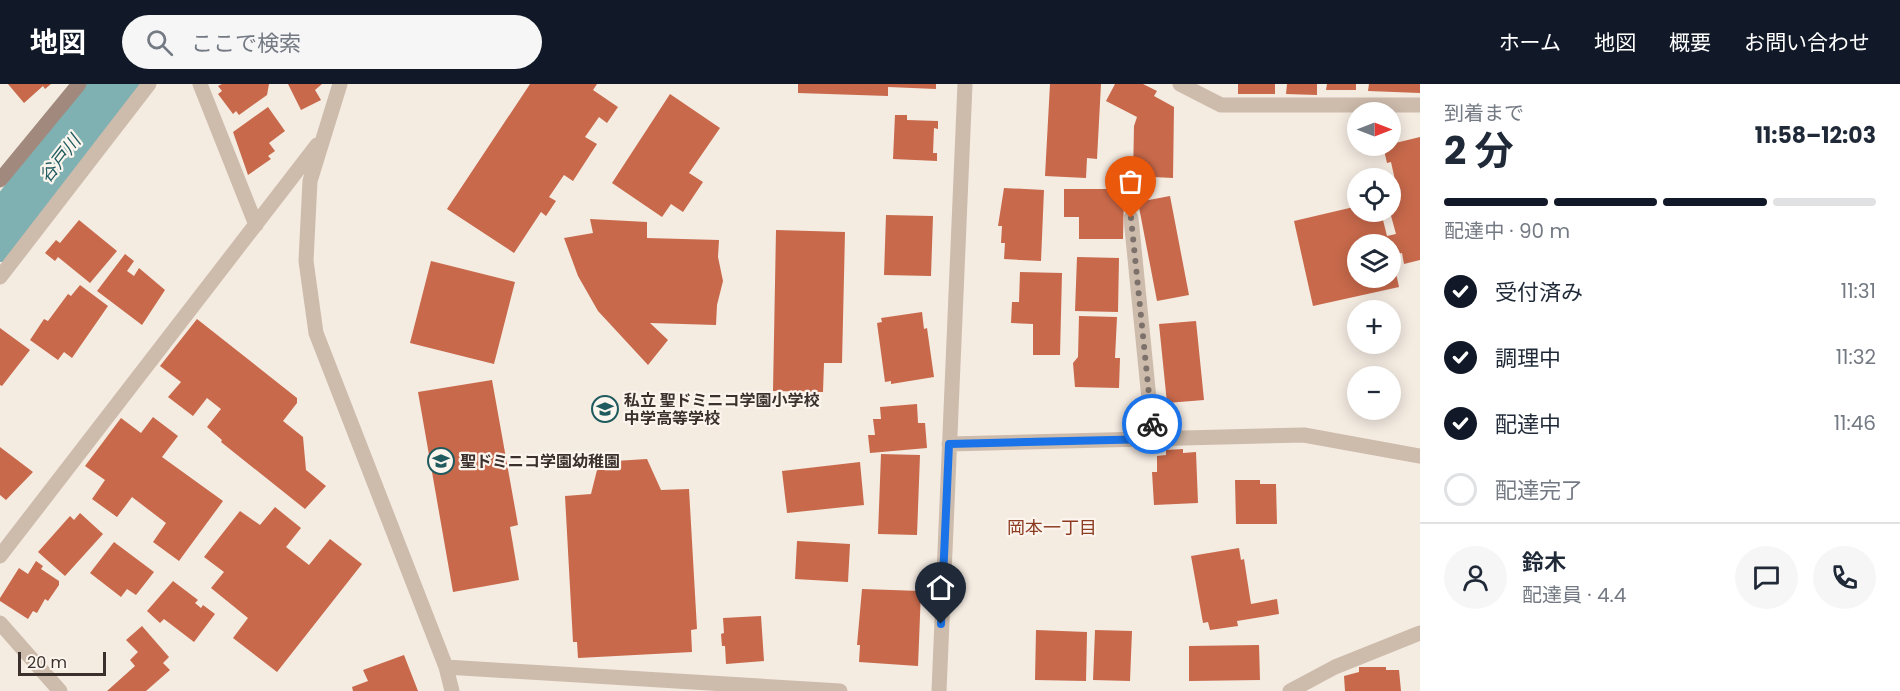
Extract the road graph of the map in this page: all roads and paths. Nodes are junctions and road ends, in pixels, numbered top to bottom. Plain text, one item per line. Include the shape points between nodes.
1 (79, 84) edge
2 (148, 84) edge
3 (200, 84) edge
4 (340, 84) edge
5 (965, 84) edge
6 (1180, 84) edge
7 (1420, 105) edge
8 (324, 137) junction
9 (0, 180) edge
10 (1131, 218) dead end
11 (256, 225) junction
12 (0, 277) edge
13 (1153, 439) junction
14 (949, 444) junction
15 (1420, 456) edge
16 (0, 556) edge
17 (0, 623) edge
18 (1420, 633) edge
19 (446, 667) junction
20 (60, 691) edge
21 (453, 691) edge
22 (840, 691) edge
23 (939, 691) edge
24 (1290, 691) edge

1 - 9 street
2 - 12 street
3 - 11 street
4 - 8 street
5 - 14 street
6 - 7 street via 1221,105
8 - 11 street
8 - 19 street via 310,181 307,213 306,261 316,333
10 - 13 street
11 - 16 street
13 - 14 street
13 - 15 street via 1304,435
14 - 23 street
17 - 20 street
18 - 24 street via 1335,667
19 - 21 street
19 - 22 street

